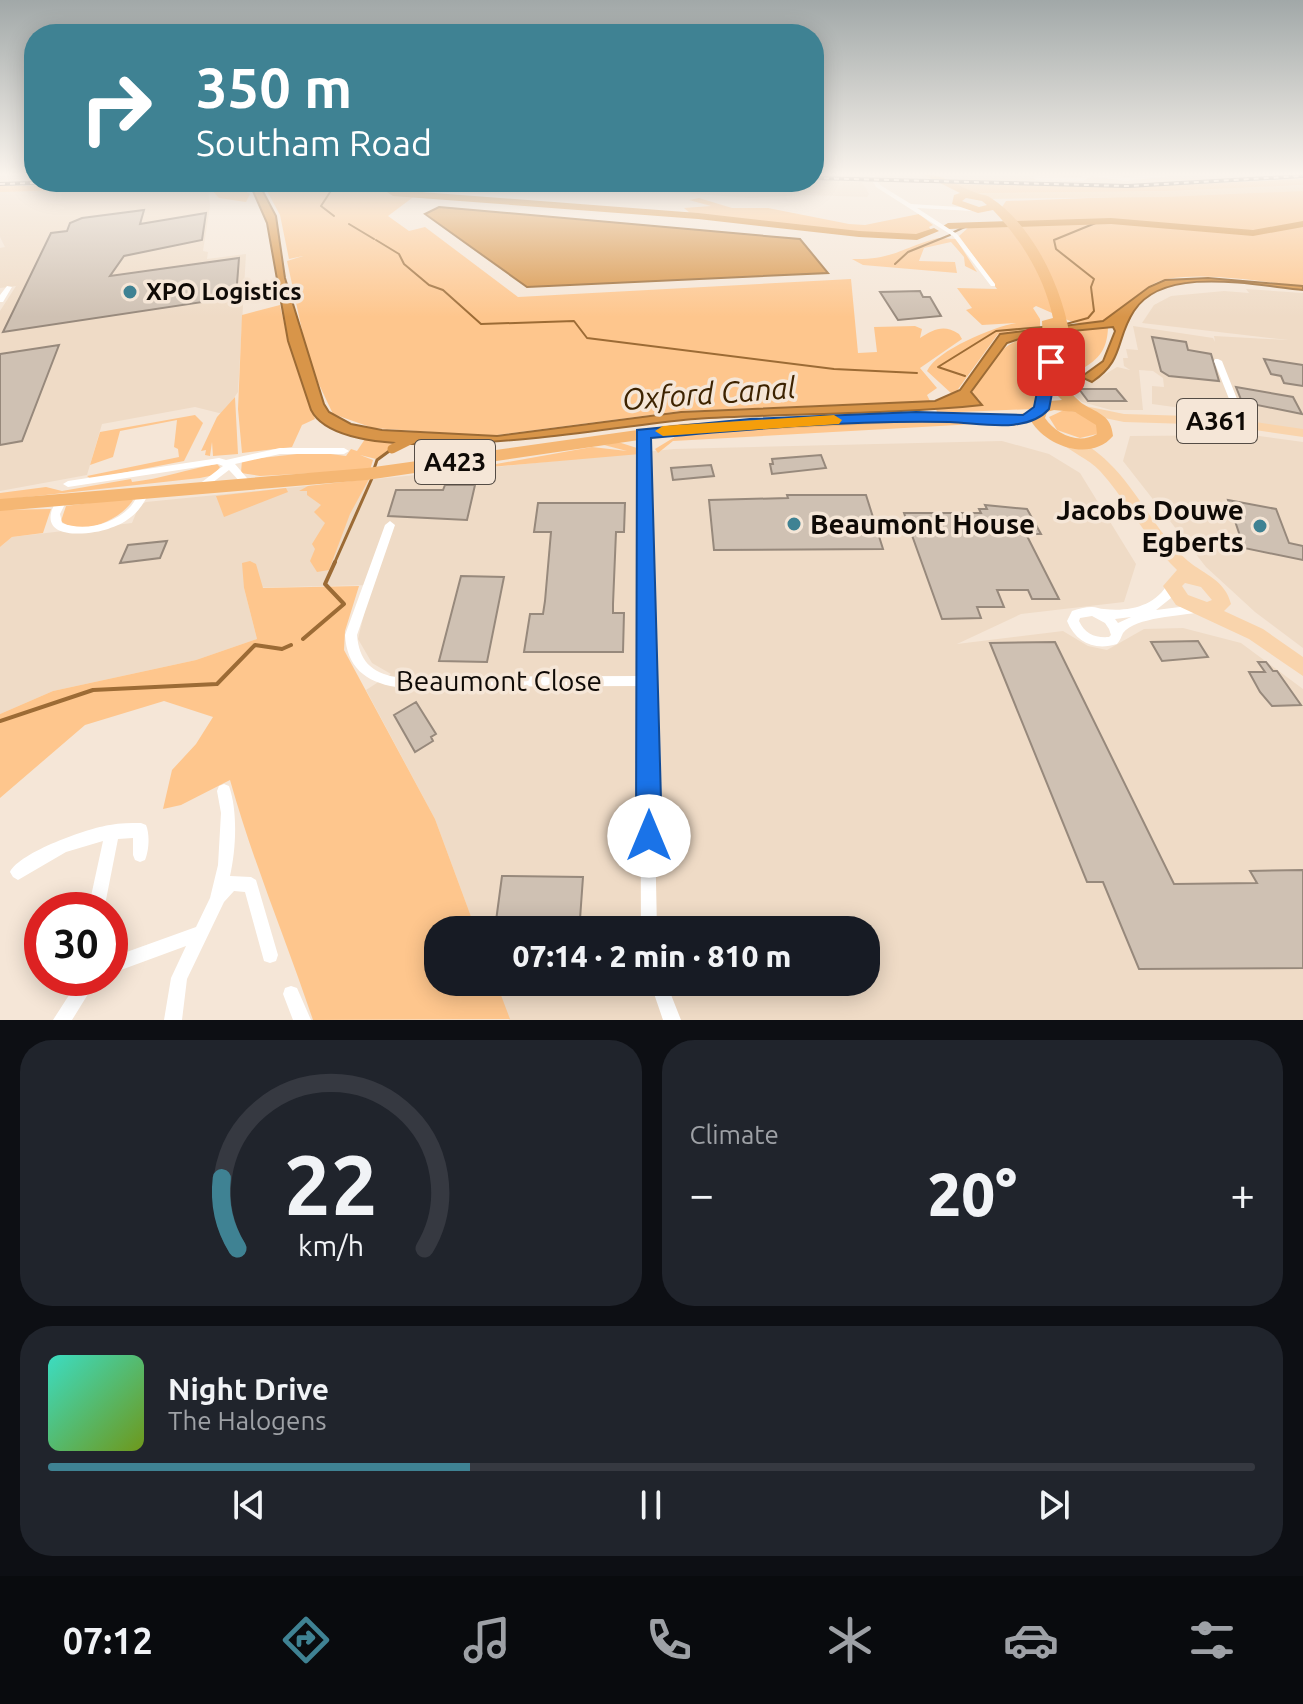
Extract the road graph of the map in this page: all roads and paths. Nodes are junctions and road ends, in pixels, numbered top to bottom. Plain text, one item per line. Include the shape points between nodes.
1 (935, 222) edge
2 (1005, 222) edge
3 (993, 285) dead end
4 (9, 287) dead end
5 (0, 300) edge
6 (1056, 330) junction
7 (1218, 361) dead end
8 (1081, 409) junction
9 (1039, 412) junction
10 (1131, 419) junction
11 (1003, 422) junction
12 (1243, 424) junction
13 (1303, 433) edge
14 (1106, 435) junction
15 (1061, 439) junction
16 (644, 442) junction
17 (344, 451) dead end
18 (229, 464) junction
19 (247, 484) junction
20 (201, 487) junction
21 (65, 491) junction
22 (145, 491) junction
23 (0, 505) edge
24 (1134, 505) junction
25 (390, 525) dead end
26 (1161, 544) junction
27 (1201, 579) junction
28 (1172, 584) junction
29 (1220, 593) junction
30 (1204, 610) junction
31 (1100, 614) junction
32 (1117, 632) junction
33 (1256, 634) junction
34 (1303, 668) edge
35 (649, 681) junction
36 (224, 791) dead end
37 (112, 831) junction
38 (140, 855) dead end
39 (18, 872) dead end
40 (100, 892) edge
41 (217, 900) junction
42 (649, 916) edge
43 (198, 934) junction
44 (270, 955) dead end
45 (128, 959) edge
46 (291, 994) dead end
47 (78, 996) edge
48 (663, 996) edge
49 (62, 1020) edge
50 (173, 1020) edge
51 (302, 1020) edge
52 (672, 1020) edge

1 - 3 street
2 - 6 highway via 1031,264
4 - 5 street
6 - 8 highway via 1061,391
6 - 9 highway
7 - 12 street
8 - 9 highway via 1052,405
8 - 10 main road, A361
8 - 14 highway via 1099,419
9 - 11 highway, A423 via 1026,420
9 - 15 highway via 1042,428
10 - 12 main road, A361
10 - 14 main road via 1115,424
11 - 15 highway, A423
11 - 16 highway, A423 via 916,417 664,431
12 - 13 main road, A361
14 - 15 highway via 1095,443
14 - 24 main road via 1106,456
15 - 24 main road via 1095,458
16 - 19 highway, A423 via 613,437 373,473
16 - 35 street
17 - 18 street via 280,451
18 - 19 street
18 - 20 street
18 - 21 street via 213,461
19 - 20 highway, A423
20 - 22 highway, A423
21 - 22 highway, A423
21 - 22 street via 55,514 57,525 81,531 130,513
21 - 23 highway, A423
24 - 26 main road
25 - 35 street, Beaumont Close via 351,635 353,653 375,678
26 - 27 main road
26 - 28 main road
27 - 28 main road via 1180,576
27 - 29 main road
28 - 30 main road via 1182,600
28 - 31 street via 1166,598 1150,607
29 - 30 main road via 1222,604
29 - 33 main road
30 - 32 street via 1152,617
30 - 33 main road
31 - 32 street
31 - 32 street via 1079,612 1073,625 1094,642 1113,641
33 - 34 main road
35 - 42 street
36 - 41 street via 227,839
37 - 38 street via 141,830
37 - 39 street via 62,845
37 - 40 street
41 - 43 street
41 - 44 street via 231,883 251,885
43 - 45 street
43 - 50 street via 179,978
46 - 51 street
47 - 49 street
48 - 52 street

